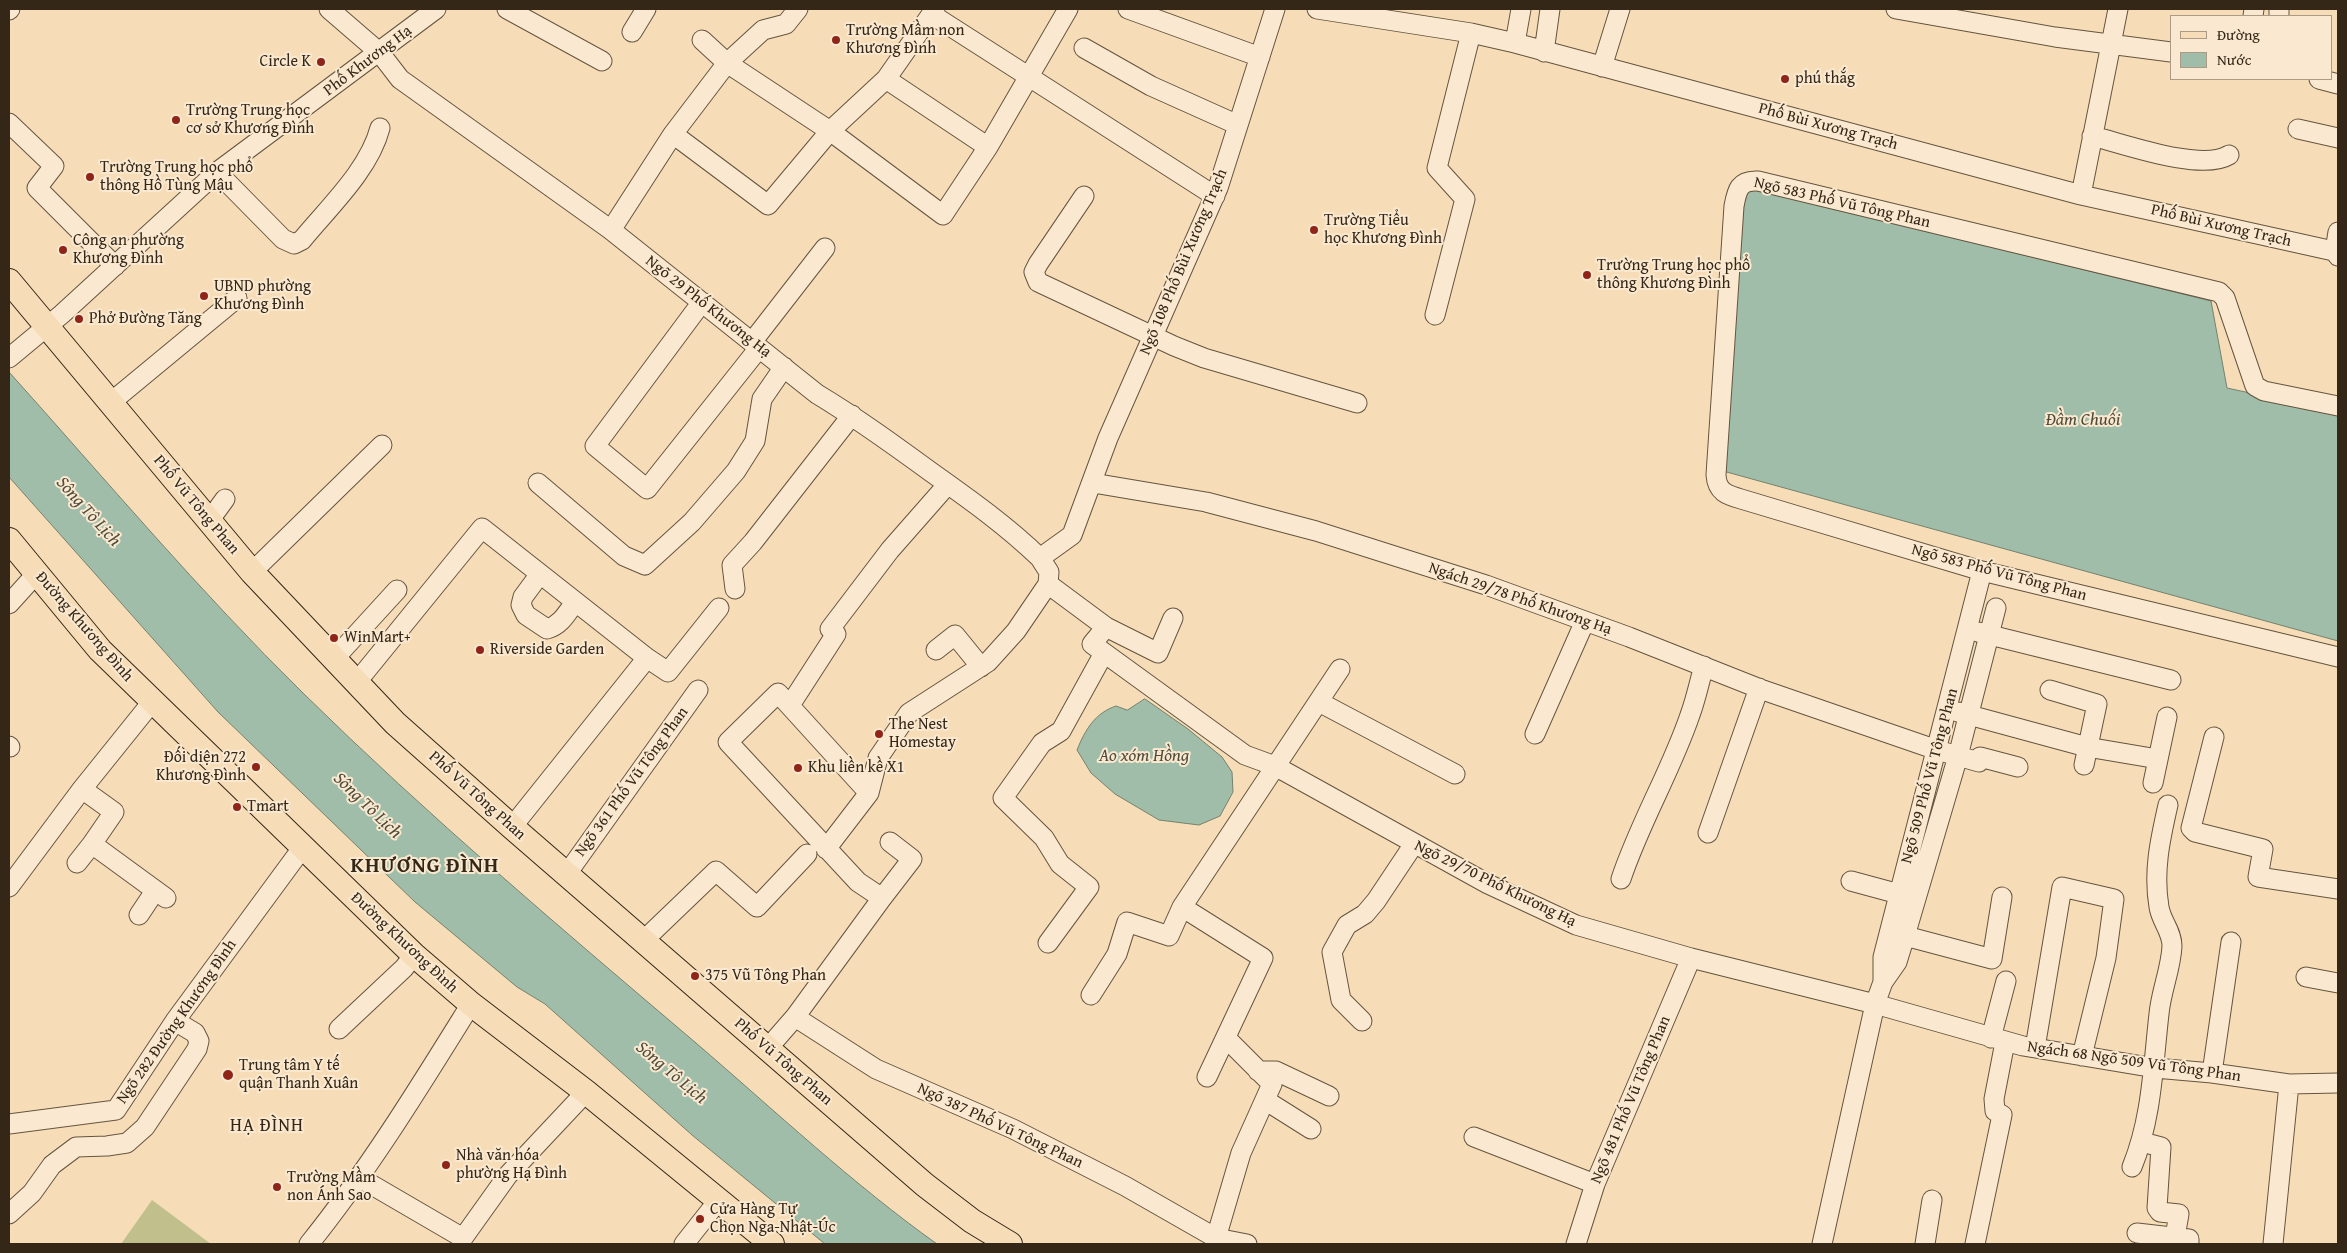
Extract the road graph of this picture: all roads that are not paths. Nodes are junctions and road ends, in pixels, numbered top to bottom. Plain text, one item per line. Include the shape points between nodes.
1 (329, 9) edge
2 (436, 9) edge
3 (507, 9) edge
4 (646, 9) edge
5 (798, 9) edge
6 (1068, 9) edge
7 (1128, 9) edge
8 (1276, 9) edge
9 (1317, 9) edge
10 (1521, 9) edge
11 (1550, 9) edge
12 (1620, 9) edge
13 (1896, 9) edge
14 (2118, 9) edge
15 (933, 12) edge
16 (632, 32) dead end
17 (1471, 33) junction
18 (702, 40) dead end
19 (1515, 42) junction
20 (2110, 43) junction
21 (1084, 48) dead end
22 (1544, 52) junction
23 (2170, 52) edge
24 (380, 53) junction
25 (1260, 57) junction
26 (602, 61) dead end
27 (727, 63) junction
28 (1602, 68) junction
29 (1028, 77) junction
30 (886, 79) junction
31 (2323, 80) edge
32 (2338, 84) edge
33 (9, 122) edge
34 (1238, 125) junction
35 (380, 128) dead end
36 (2298, 129) dead end
37 (830, 131) junction
38 (673, 134) junction
39 (2092, 136) junction
40 (2338, 138) edge
41 (988, 147) junction
42 (2229, 155) dead end
43 (217, 172) junction
44 (2081, 194) junction
45 (1084, 196) dead end
46 (1215, 196) junction
47 (611, 230) junction
48 (2338, 232) edge
49 (824, 248) dead end
50 (2337, 253) edge
51 (115, 266) junction
52 (9, 281) edge
53 (237, 298) dead end
54 (702, 302) junction
55 (1436, 315) dead end
56 (48, 326) junction
57 (1152, 336) junction
58 (756, 345) junction
59 (9, 358) edge
60 (784, 367) junction
61 (110, 402) junction
62 (1356, 403) dead end
63 (2338, 406) edge
64 (852, 415) junction
65 (382, 445) dead end
66 (538, 483) dead end
67 (1093, 483) junction
68 (948, 484) junction
69 (225, 499) dead end
70 (209, 521) junction
71 (9, 540) edge
72 (1040, 558) junction
73 (1982, 571) junction
74 (252, 572) junction
75 (37, 573) junction
76 (540, 574) junction
77 (1048, 584) junction
78 (735, 589) dead end
79 (397, 590) dead end
80 (575, 602) junction
81 (9, 604) edge
82 (719, 608) dead end
83 (1996, 608) dead end
84 (1173, 618) dead end
85 (1585, 621) junction
86 (1106, 627) junction
87 (1968, 630) junction
88 (1989, 635) junction
89 (936, 650) dead end
90 (1104, 653) junction
91 (2338, 657) edge
92 (647, 658) junction
93 (334, 659) junction
94 (1704, 666) junction
95 (980, 667) junction
96 (1340, 669) dead end
97 (2171, 680) dead end
98 (356, 683) junction
99 (1759, 688) junction
100 (698, 690) dead end
101 (2050, 690) dead end
102 (794, 698) dead end
103 (152, 702) junction
104 (1319, 702) junction
105 (1948, 709) junction
106 (1968, 714) junction
107 (2167, 717) dead end
108 (1535, 734) dead end
109 (2214, 737) dead end
110 (2087, 746) junction
111 (1937, 750) junction
112 (1958, 756) junction
113 (2158, 759) junction
114 (2084, 765) dead end
115 (1275, 766) junction
116 (2018, 767) dead end
117 (1456, 774) dead end
118 (2153, 783) dead end
119 (82, 789) junction
120 (869, 793) junction
121 (2168, 805) dead end
122 (512, 827) junction
123 (1917, 828) junction
124 (1708, 833) dead end
125 (1936, 833) junction
126 (890, 842) dead end
127 (92, 844) junction
128 (1414, 844) junction
129 (303, 848) junction
130 (826, 849) junction
131 (807, 854) dead end
132 (77, 863) dead end
133 (566, 874) junction
134 (1621, 879) dead end
135 (1851, 882) dead end
136 (9, 887) edge
137 (1908, 887) junction
138 (2338, 889) edge
139 (2002, 897) dead end
140 (882, 898) junction
141 (1182, 906) junction
142 (139, 915) dead end
143 (1897, 934) junction
144 (643, 941) junction
145 (2231, 942) dead end
146 (1048, 944) dead end
147 (414, 955) junction
148 (1691, 958) junction
149 (2306, 977) dead end
150 (2006, 981) dead end
151 (2338, 983) edge
152 (1091, 995) dead end
153 (471, 1004) junction
154 (1875, 1004) junction
155 (795, 1017) junction
156 (175, 1021) junction
157 (1362, 1021) dead end
158 (339, 1028) dead end
159 (1226, 1038) junction
160 (1998, 1040) junction
161 (768, 1048) junction
162 (2035, 1048) junction
163 (2082, 1056) junction
164 (2155, 1068) junction
165 (1258, 1071) junction
166 (2212, 1073) junction
167 (1206, 1077) dead end
168 (2338, 1083) edge
169 (2289, 1084) junction
170 (586, 1092) junction
171 (1329, 1096) dead end
172 (1265, 1100) junction
173 (9, 1124) edge
174 (1311, 1129) dead end
175 (1474, 1137) dead end
176 (2142, 1142) junction
177 (2132, 1167) dead end
178 (360, 1178) junction
179 (1595, 1184) junction
180 (1932, 1200) dead end
181 (718, 1201) junction
182 (9, 1214) edge
183 (2137, 1233) dead end
184 (1216, 1238) junction
185 (2182, 1241) edge
186 (309, 1244) edge
187 (684, 1244) edge
188 (772, 1244) edge
189 (1010, 1244) edge
190 (1247, 1244) edge
191 (1576, 1244) edge
192 (1822, 1244) edge
193 (1925, 1244) edge
194 (1975, 1244) edge
195 (2273, 1244) edge

1 - 24 street, Ngõ 29 Phố Khương Hạ
2 - 24 street, Phố Khương Hạ
3 - 26 street
4 - 16 street
5 - 27 street via 786,24 763,30
6 - 29 street
7 - 25 street
8 - 25 street, Ngõ 108 Phố Bùi Xương Trạch
9 - 17 street, Phố Bùi Xương Trạch
10 - 19 street
11 - 22 street
12 - 28 street
13 - 20 street via 2055,37
14 - 20 street
15 - 29 street
15 - 30 street
17 - 19 street, Phố Bùi Xương Trạch
17 - 55 street via 1437,168 1465,199
18 - 27 street
19 - 22 street, Phố Bùi Xương Trạch
20 - 23 street
20 - 39 street
21 - 34 street via 1151,86
22 - 28 street, Phố Bùi Xương Trạch
24 - 43 street, Phố Khương Hạ
24 - 47 street, Ngõ 29 Phố Khương Hạ via 400,79
25 - 34 street, Ngõ 108 Phố Bùi Xương Trạch
27 - 37 street
27 - 38 street
28 - 44 street, Phố Bùi Xương Trạch
29 - 41 street
29 - 46 street
30 - 37 street
30 - 41 street
31 - 32 street
33 - 51 street via 54,166 37,188
34 - 46 street, Ngõ 108 Phố Bùi Xương Trạch
35 - 43 street via 367,160 302,240 294,244 284,239
36 - 40 street
37 - 38 street via 768,204
37 - 41 street via 943,215
38 - 47 street
39 - 42 street via 2189,161 2221,160
39 - 44 street
43 - 51 street, Phố Khương Hạ
44 - 50 street, Phố Bùi Xương Trạch
45 - 57 street via 1038,264 1035,278
46 - 57 street, Ngõ 108 Phố Bùi Xương Trạch
47 - 54 street, Ngõ 29 Phố Khương Hạ
48 - 50 street
49 - 58 street
51 - 56 street, Phố Khương Hạ
52 - 56 main road, Phố Vũ Tông Phan
53 - 61 street
54 - 58 street, Ngõ 29 Phố Khương Hạ
54 - 58 street via 595,446 647,489
56 - 59 street, Phố Khương Hạ
56 - 61 main road, Phố Vũ Tông Phan
57 - 62 street via 1204,358
57 - 67 street, Ngõ 108 Phố Bùi Xương Trạch via 1108,438
58 - 60 street, Ngõ 29 Phố Khương Hạ
60 - 64 street, Ngõ 29 Phố Khương Hạ
60 - 66 street via 762,399 755,441 736,471 692,522 645,566 624,556
61 - 70 main road, Phố Vũ Tông Phan
63 - 73 street, Ngõ 583 Phố Vũ Tông Phan via 2264,391 2255,386 2225,298 2219,292 1758,181 1743,183 1734,206 1716,475 1718,487 1731,496
64 - 68 street, Ngõ 29 Phố Khương Hạ
64 - 78 street via 732,565
65 - 74 street
67 - 72 street via 1072,535
67 - 85 street, Ngách 29/78 Phố Khương Hạ via 1206,502 1316,531
68 - 72 street, Ngõ 29 Phố Khương Hạ via 1018,537
68 - 102 street via 890,550 830,629 836,634
69 - 70 street
70 - 74 main road, Phố Vũ Tông Phan
71 - 75 main road, Đường Khương Đình
72 - 77 street, Ngõ 29 Phố Khương Hạ via 1048,572
73 - 87 street, Ngõ 509 Phố Vũ Tông Phan
73 - 91 street, Ngõ 583 Phố Vũ Tông Phan
74 - 93 main road, Phố Vũ Tông Phan
75 - 81 street
75 - 103 main road, Đường Khương Đình via 100,650
76 - 80 street
76 - 80 street via 523,597 521,605 526,615 547,629 562,621
76 - 98 street via 482,528
77 - 86 street
77 - 95 street via 1016,630
79 - 93 street
80 - 92 street
82 - 92 street via 668,672
83 - 88 street, Ngõ 509 Phố Vũ Tông Phan
84 - 86 street via 1158,654
85 - 94 street, Ngách 29/78 Phố Khương Hạ
85 - 108 street
86 - 90 street via 1092,644
87 - 88 street
87 - 105 street, Ngõ 509 Phố Vũ Tông Phan
88 - 97 street
88 - 106 street, Ngõ 509 Phố Vũ Tông Phan
89 - 95 street via 955,635
90 - 115 street, Ngõ 29/70 Phố Khương Hạ via 1246,755
90 - 146 street via 1061,731 1042,743 1003,798 1044,838 1060,864 1089,887
92 - 122 street
93 - 98 main road, Phố Vũ Tông Phan
94 - 99 street, Ngách 29/78 Phố Khương Hạ
94 - 134 street via 1690,715 1654,802 1636,835
95 - 120 street via 909,713 878,758
96 - 104 street
98 - 122 main road, Phố Vũ Tông Phan
99 - 111 street, Ngách 29/78 Phố Khương Hạ
99 - 124 street
100 - 133 street, Ngõ 361 Phố Vũ Tông Phan
101 - 110 street via 2097,704
103 - 119 street
103 - 129 main road, Đường Khương Đình
104 - 115 street
104 - 117 street
105 - 106 street
105 - 111 street, Ngõ 509 Phố Vũ Tông Phan
106 - 110 street
106 - 112 street, Ngõ 509 Phố Vũ Tông Phan
107 - 113 street
109 - 138 street via 2191,828 2195,832 2262,849 2258,877
110 - 113 street
110 - 114 street
111 - 112 street, Ngách 29/78 Phố Khương Hạ
111 - 123 street, Ngõ 509 Phố Vũ Tông Phan
112 - 116 street, Ngách 29/78 Phố Khương Hạ via 1979,762 1980,757
112 - 125 street, Ngõ 509 Phố Vũ Tông Phan
113 - 118 street
115 - 128 street, Ngõ 29/70 Phố Khương Hạ
115 - 141 street
119 - 127 street via 114,812
119 - 136 street
120 - 130 street
120 - 130 street via 778,693 728,742
121 - 164 street via 2155,882 2161,917 2171,934 2172,946 2159,1012
122 - 133 main road, Phố Vũ Tông Phan
123 - 125 street
123 - 137 street, Ngõ 509 Phố Vũ Tông Phan
125 - 137 street, Ngõ 509 Phố Vũ Tông Phan
126 - 140 street via 912,859
127 - 132 street
127 - 142 street via 161,895
128 - 148 street, Ngõ 29/70 Phố Khương Hạ via 1488,884 1576,925
128 - 157 street via 1371,907 1347,925 1332,952 1341,1000
129 - 147 main road, Đường Khương Đình
129 - 156 street, Ngõ 282 Đường Khương Đình
130 - 140 street via 858,882
131 - 144 street via 757,907 716,871
133 - 144 main road, Phố Vũ Tông Phan
135 - 137 street
137 - 143 street, Ngõ 509 Phố Vũ Tông Phan
139 - 143 street via 1992,958
140 - 155 street
141 - 152 street via 1170,936 1127,922 1117,954
141 - 159 street via 1263,958
143 - 154 street, Ngõ 509 Phố Vũ Tông Phan via 1883,957 1883,982
144 - 161 main road, Phố Vũ Tông Phan
145 - 166 street
147 - 153 main road, Đường Khương Đình
147 - 158 street
148 - 154 street, Ngõ 29/70 Phố Khương Hạ
148 - 179 street, Ngõ 481 Phố Vũ Tông Phan
149 - 151 street
150 - 160 street
153 - 170 main road, Đường Khương Đình
153 - 178 street
154 - 160 street, Ngách 68 Ngõ 509 Vũ Tông Phan
154 - 192 street, Ngõ 509 Phố Vũ Tông Phan
155 - 161 street
155 - 184 street, Ngõ 387 Phố Vũ Tông Phan via 876,1069 1013,1129 1125,1186
156 - 173 street, Ngõ 282 Đường Khương Đình via 116,1110
156 - 182 street via 195,1033 199,1041 197,1049 145,1127 127,1143 76,1147 52,1165 32,1192
159 - 165 street
159 - 167 street
160 - 162 street, Ngách 68 Ngõ 509 Vũ Tông Phan
160 - 194 street via 1994,1099 1995,1111 2002,1115
161 - 189 main road, Phố Vũ Tông Phan via 925,1185 972,1221
162 - 163 street, Ngách 68 Ngõ 509 Vũ Tông Phan
162 - 163 street via 2062,887 2114,899 2106,958
163 - 164 street, Ngách 68 Ngõ 509 Vũ Tông Phan
164 - 166 street, Ngách 68 Ngõ 509 Vũ Tông Phan
164 - 176 street
165 - 171 street via 1276,1071
165 - 172 street via 1272,1084
166 - 169 street, Ngách 68 Ngõ 509 Vũ Tông Phan
168 - 169 street, Ngách 68 Ngõ 509 Vũ Tông Phan
169 - 195 street
170 - 178 street via 508,1175 463,1238
170 - 181 main road, Đường Khương Đình
172 - 174 street
172 - 184 street via 1241,1153
175 - 179 street
176 - 177 street
176 - 185 street via 2161,1147 2157,1208 2160,1212 2179,1214
178 - 186 street
179 - 191 street, Ngõ 481 Phố Vũ Tông Phan
180 - 193 street
181 - 187 street
181 - 188 main road, Đường Khương Đình
183 - 185 street
184 - 190 street, Ngõ 387 Phố Vũ Tông Phan

